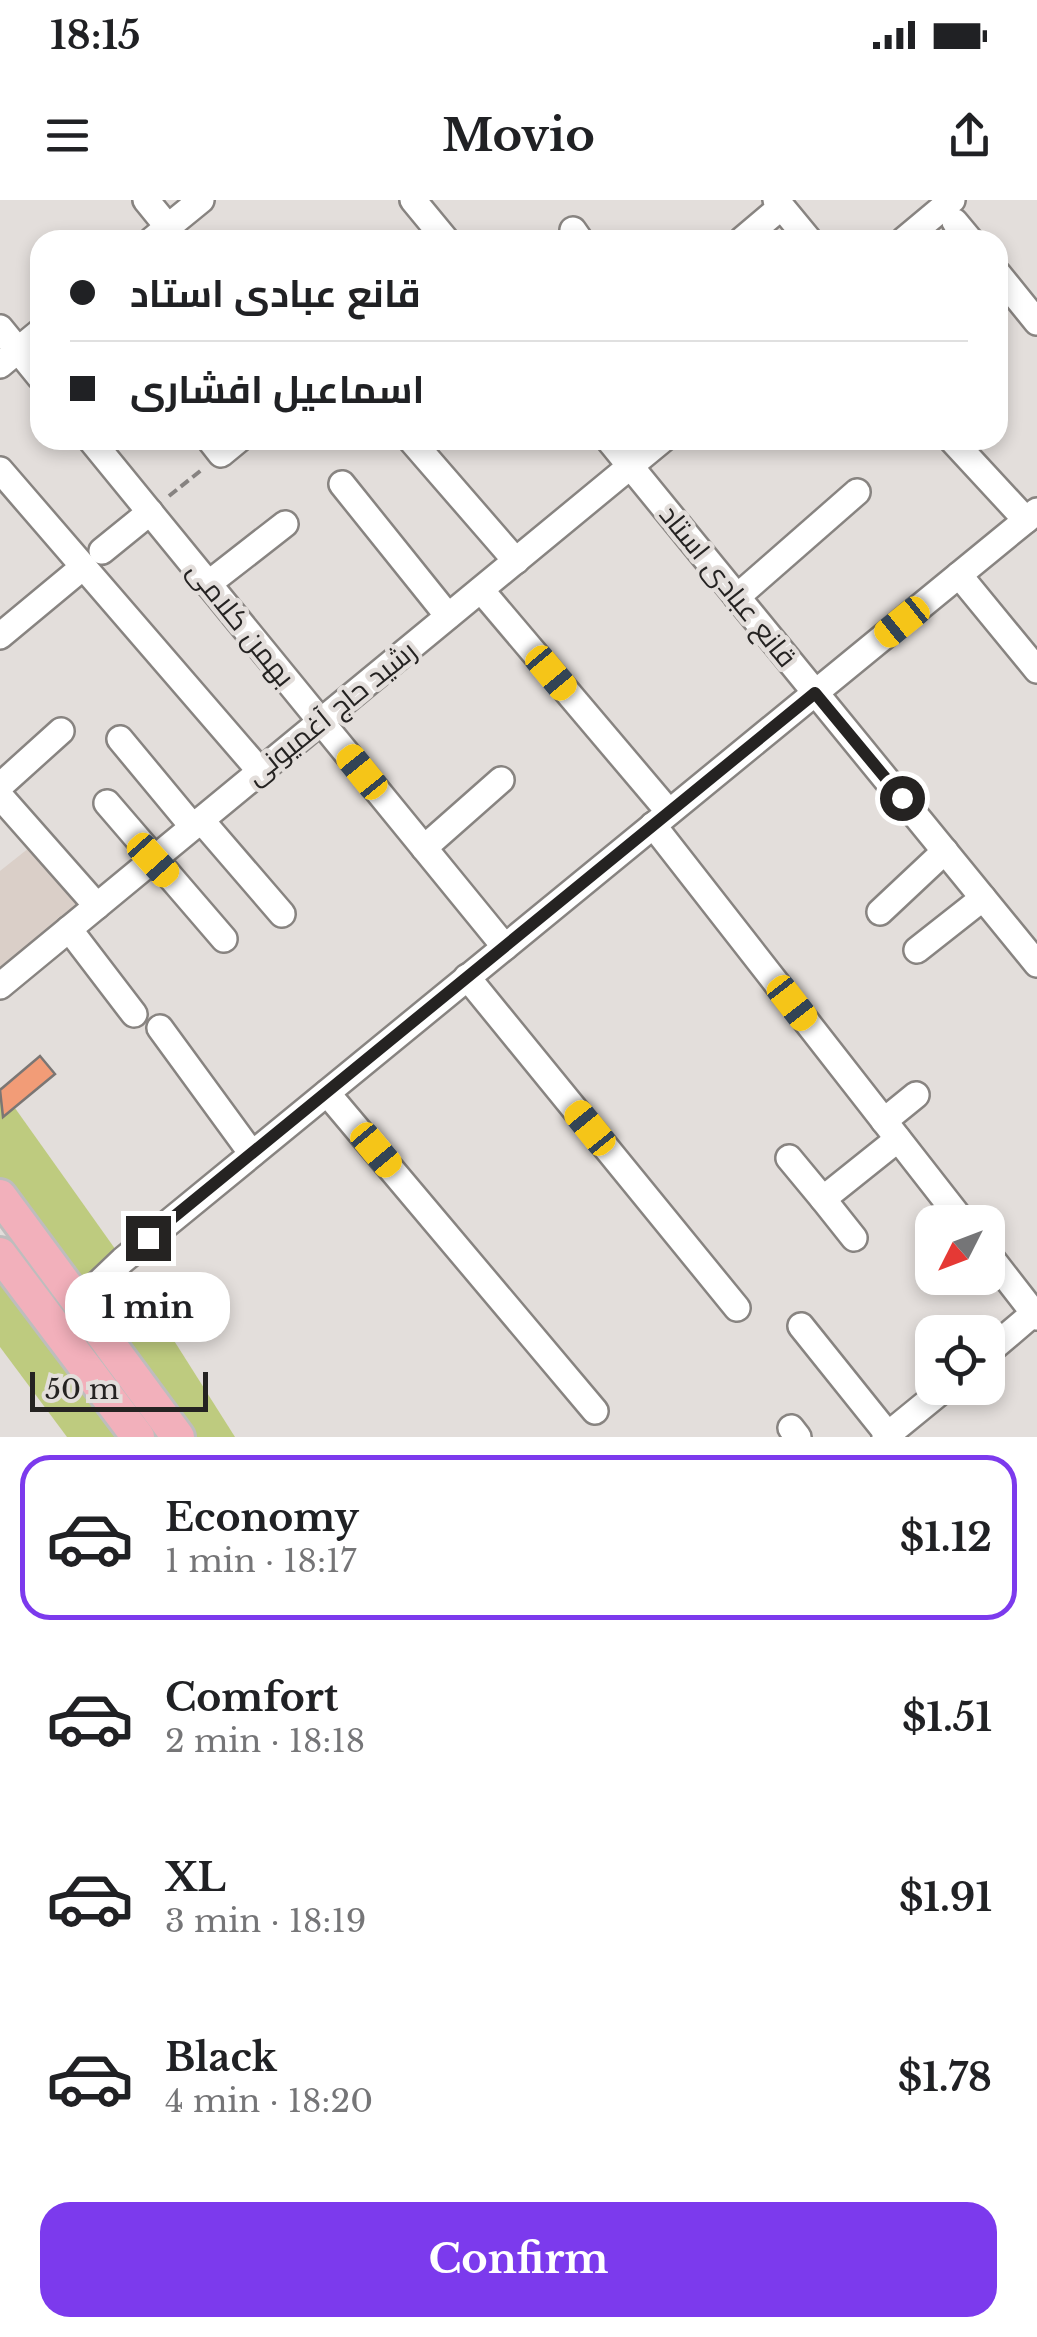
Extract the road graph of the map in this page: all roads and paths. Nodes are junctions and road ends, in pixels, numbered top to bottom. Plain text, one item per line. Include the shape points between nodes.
1 (146, 200) edge
2 (201, 200) edge
3 (415, 201) edge
4 (778, 204) edge
5 (959, 221) edge
6 (158, 230) edge
7 (165, 230) edge
8 (438, 230) edge
9 (752, 230) edge
10 (800, 230) edge
11 (933, 230) edge
12 (1008, 286) edge
13 (1037, 322) edge
14 (0, 328) edge
15 (30, 340) edge
16 (9, 358) edge
17 (99, 450) edge
18 (218, 450) edge
19 (421, 450) edge
20 (617, 450) edge
21 (650, 450) edge
22 (962, 450) edge
23 (630, 466) junction
24 (0, 470) edge
25 (342, 484) dead end
26 (857, 492) dead end
27 (150, 512) junction
28 (1031, 516) edge
29 (285, 524) dead end
30 (93, 559) junction
31 (516, 561) junction
32 (959, 575) junction
33 (208, 584) junction
34 (481, 590) junction
35 (738, 598) junction
36 (448, 616) junction
37 (0, 636) edge
38 (1037, 670) edge
39 (815, 693) junction
40 (321, 722) junction
41 (61, 732) dead end
42 (120, 739) dead end
43 (260, 771) junction
44 (501, 780) dead end
45 (0, 786) edge
46 (0, 796) edge
47 (107, 803) dead end
48 (661, 819) junction
49 (197, 824) junction
50 (424, 848) junction
51 (945, 851) junction
52 (153, 860) junction
53 (983, 898) junction
54 (97, 906) junction
55 (880, 912) dead end
56 (282, 914) dead end
57 (69, 929) junction
58 (224, 939) dead end
59 (504, 947) junction
60 (917, 950) dead end
61 (1037, 964) edge
62 (467, 977) junction
63 (0, 986) edge
64 (134, 1014) dead end
65 (160, 1028) dead end
66 (327, 1093) junction
67 (916, 1095) dead end
68 (891, 1130) junction
69 (252, 1154) junction
70 (789, 1158) dead end
71 (0, 1196) edge
72 (823, 1199) junction
73 (950, 1205) edge
74 (854, 1238) dead end
75 (0, 1254) edge
76 (1005, 1276) edge
77 (79, 1302) junction
78 (738, 1308) dead end
79 (1036, 1315) edge
80 (53, 1324) junction
81 (801, 1326) dead end
82 (1005, 1339) edge
83 (925, 1405) edge
84 (595, 1411) dead end
85 (150, 1433) edge
86 (888, 1436) edge

1 - 6 street
2 - 7 street
3 - 8 street
4 - 9 street
4 - 10 street
5 - 11 street
12 - 13 street
14 - 16 street
15 - 16 street
17 - 27 street, بهمن کلامی
18 - 27 path
19 - 31 street
20 - 23 street, قانع عبادی استاد
21 - 23 street, رشید حاج آغمیونی
22 - 28 street
23 - 31 street, رشید حاج آغمیونی
23 - 35 street, قانع عبادی استاد
24 - 30 street
25 - 36 street
26 - 35 street
27 - 30 street
27 - 33 street, بهمن کلامی
28 - 32 street
29 - 33 street
30 - 37 street
30 - 43 street
31 - 34 street, رشید حاج آغمیونی
32 - 38 street
32 - 39 street
33 - 40 street, بهمن کلامی
34 - 36 street, رشید حاج آغمیونی
34 - 48 street
35 - 39 street, قانع عبادی استاد
36 - 40 street, رشید حاج آغمیونی
39 - 48 street
39 - 51 street, قانع عبادی استاد
40 - 43 street, رشید حاج آغمیونی
40 - 50 street, بهمن کلامی
41 - 45 street
42 - 49 street
43 - 49 street, رشید حاج آغمیونی
44 - 50 street
46 - 54 street
47 - 52 street
48 - 59 street
48 - 68 street
49 - 52 street, رشید حاج آغمیونی
49 - 56 street
50 - 59 street, بهمن کلامی
51 - 53 street, قانع عبادی استاد
51 - 55 street
52 - 54 street, رشید حاج آغمیونی
52 - 58 street
53 - 60 street
53 - 61 street, قانع عبادی استاد
54 - 57 street, رشید حاج آغمیونی
57 - 63 street, رشید حاج آغمیونی
57 - 64 street
59 - 62 street
62 - 66 street
62 - 78 street
65 - 69 street
66 - 69 street
66 - 84 street
67 - 68 street
68 - 72 street
68 - 73 street
69 - 77 street
70 - 72 street
71 - 77 main road
72 - 74 street
75 - 80 main road
76 - 79 street
77 - 80 main road
77 - 85 main road
79 - 82 street
80 - 85 main road
81 - 86 street
83 - 86 street

